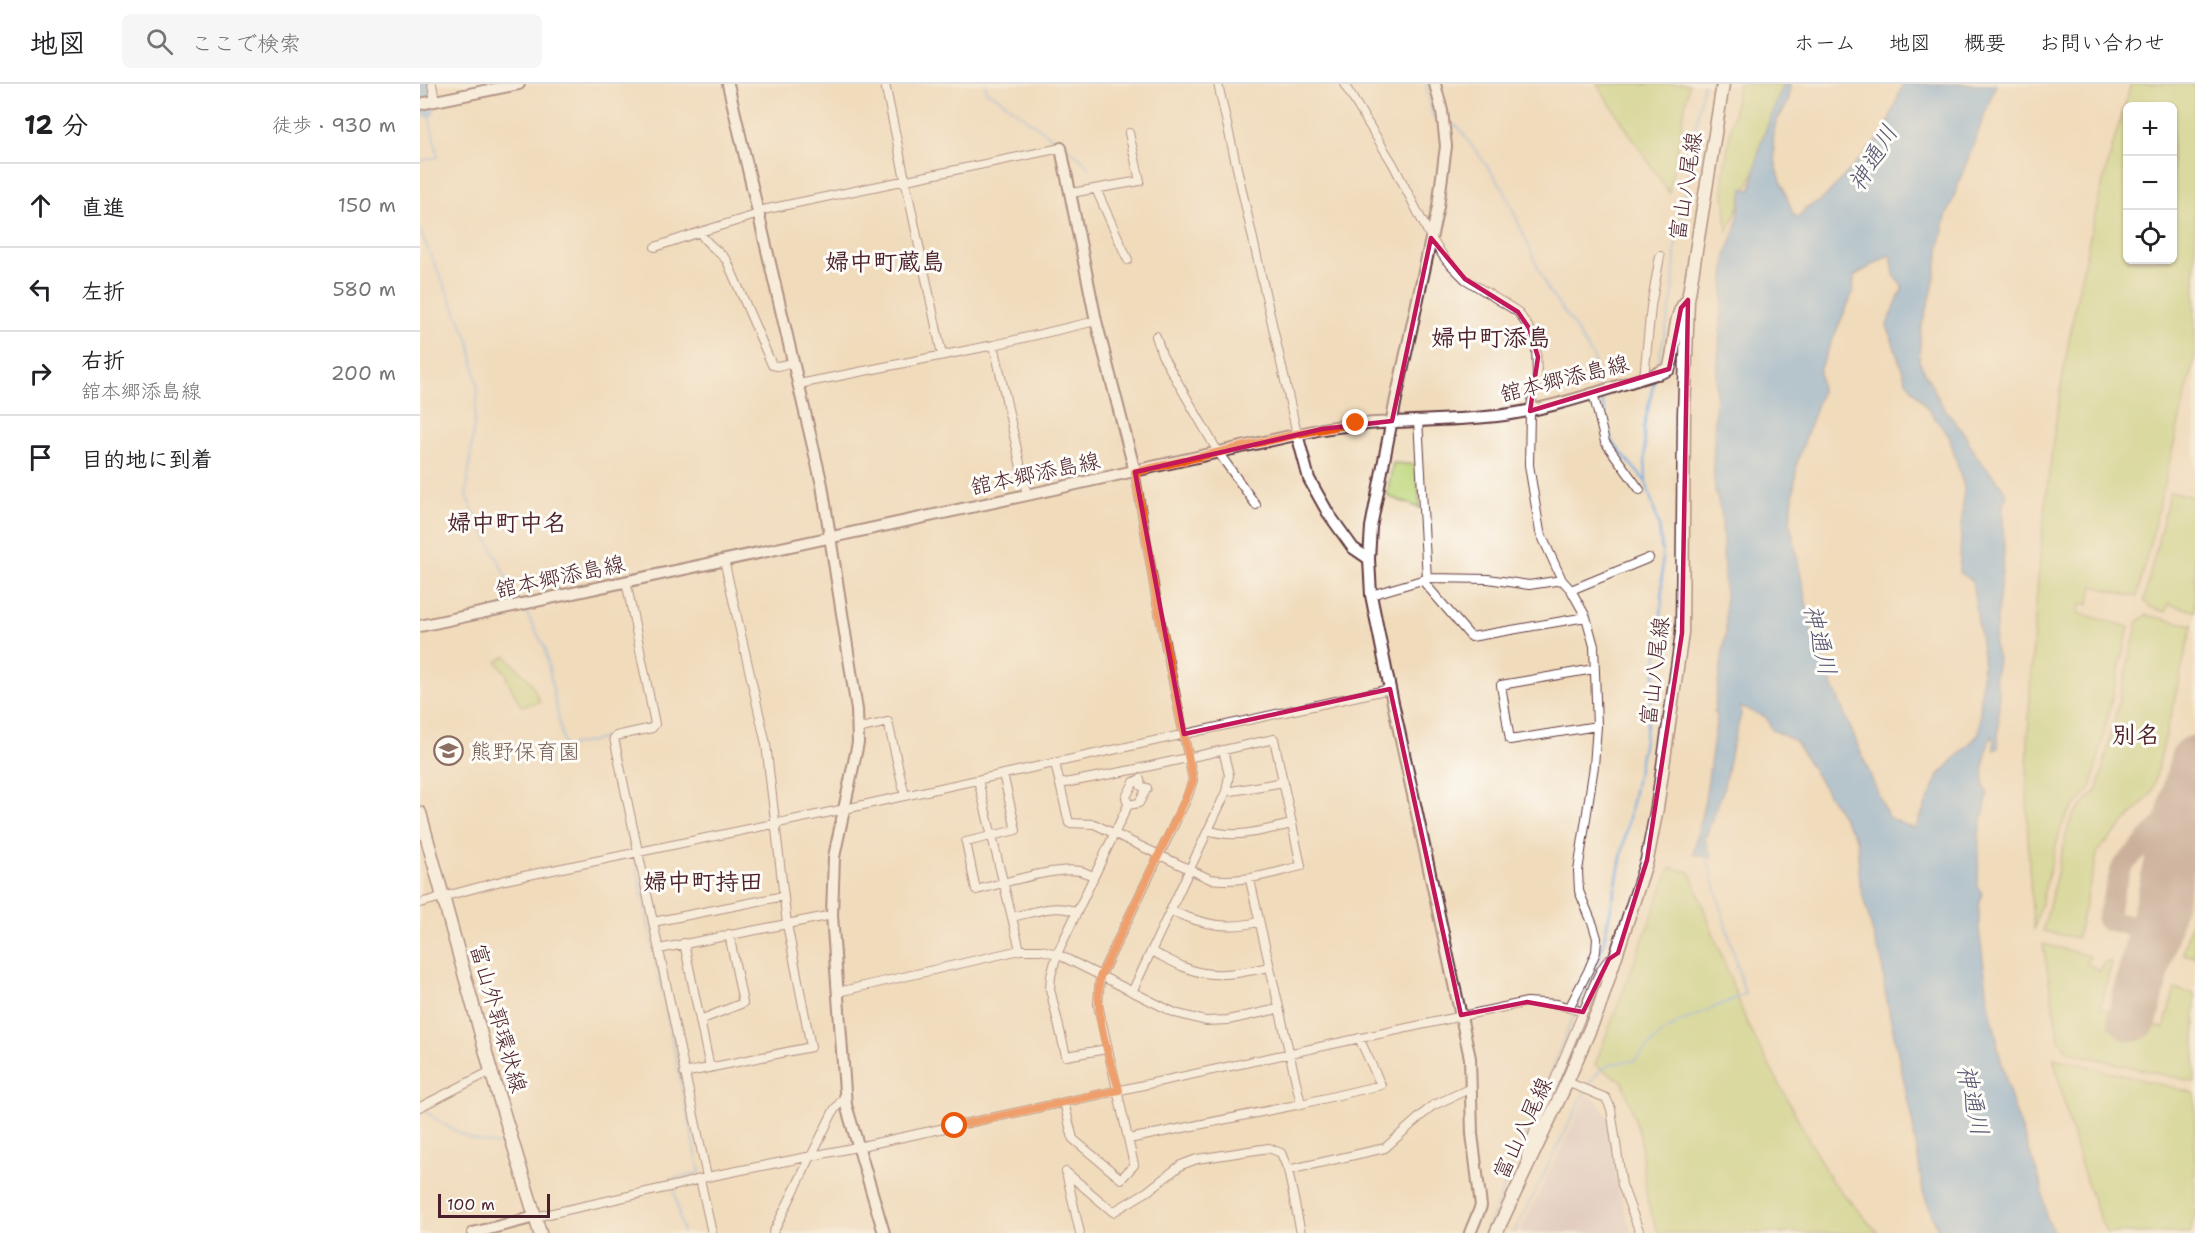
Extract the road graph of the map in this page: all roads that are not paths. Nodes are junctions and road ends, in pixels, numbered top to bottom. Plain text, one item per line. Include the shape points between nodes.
1 (432, 84) edge
2 (519, 84) edge
3 (728, 84) edge
4 (885, 84) edge
5 (1218, 84) edge
6 (1344, 84) edge
7 (1435, 84) edge
8 (1723, 84) edge
9 (481, 88) edge
10 (435, 101) junction
11 (420, 104) edge
12 (1129, 133) dead end
13 (1061, 148) joint
14 (906, 181) junction
15 (1096, 189) junction
16 (1071, 193) junction
17 (759, 212) junction
18 (700, 232) junction
19 (1431, 238) junction
20 (655, 247) dead end
21 (1660, 256) dead end
22 (1128, 260) dead end
23 (1688, 300) junction
24 (1096, 321) junction
25 (1156, 336) dead end
26 (994, 345) junction
27 (942, 355) junction
28 (794, 363) junction
29 (1653, 375) junction
30 (799, 384) junction
31 (1593, 393) junction
32 (1530, 411) junction
33 (1418, 420) junction
34 (1392, 421) junction
35 (1297, 434) junction
36 (1218, 452) junction
37 (1135, 472) junction
38 (1640, 490) dead end
39 (1027, 495) junction
40 (1256, 505) dead end
41 (831, 537) junction
42 (1649, 558) dead end
43 (1369, 559) junction
44 (724, 560) junction
45 (1424, 579) junction
46 (1562, 580) junction
47 (626, 581) junction
48 (1571, 590) junction
49 (1371, 595) junction
50 (1586, 617) junction
51 (420, 626) edge
52 (1594, 669) junction
53 (1390, 689) junction
54 (1597, 726) junction
55 (858, 729) junction
56 (1184, 734) junction
57 (1223, 750) junction
58 (1189, 757) junction
59 (1054, 763) junction
60 (1137, 770) junction
61 (1004, 774) junction
62 (1140, 779) junction
63 (978, 780) junction
64 (1284, 782) junction
65 (1060, 784) junction
66 (1226, 792) junction
67 (905, 796) junction
68 (1128, 805) junction
69 (845, 809) junction
70 (420, 813) edge
71 (774, 824) junction
72 (1292, 824) junction
73 (1208, 830) junction
74 (1115, 833) junction
75 (992, 835) junction
76 (639, 852) junction
77 (1159, 854) junction
78 (1191, 869) junction
79 (1094, 876) junction
80 (1250, 879) junction
81 (1004, 883) junction
82 (784, 896) junction
83 (443, 897) junction
84 (420, 903) edge
85 (1171, 911) junction
86 (1077, 913) junction
87 (832, 915) junction
88 (1012, 917) junction
89 (653, 922) junction
90 (1259, 922) junction
91 (788, 924) junction
92 (729, 934) junction
93 (684, 944) junction
94 (659, 949) junction
95 (1020, 950) junction
96 (1151, 951) junction
97 (1618, 953) junction
98 (1057, 954) junction
99 (1269, 967) junction
100 (1100, 977) junction
101 (838, 992) junction
102 (1132, 992) junction
103 (1278, 1009) junction
104 (1576, 1010) junction
105 (1461, 1016) junction
106 (700, 1020) junction
107 (1359, 1038) junction
108 (1107, 1049) junction
109 (1288, 1054) junction
110 (710, 1068) junction
111 (491, 1071) junction
112 (684, 1073) junction
113 (1567, 1082) junction
114 (1471, 1088) junction
115 (1119, 1090) junction
116 (846, 1096) junction
117 (1064, 1102) junction
118 (1301, 1104) junction
119 (420, 1107) edge
120 (1129, 1139) junction
121 (858, 1147) junction
122 (810, 1155) junction
123 (1527, 1167) junction
124 (1288, 1170) junction
125 (703, 1178) junction
126 (536, 1216) junction
127 (473, 1233) edge
128 (540, 1233) edge
129 (712, 1233) edge
130 (773, 1233) edge
131 (884, 1233) edge
132 (1080, 1233) edge
133 (1302, 1233) edge
134 (1470, 1233) edge
135 (1496, 1233) edge
136 (1640, 1233) edge

1 - 10 street
2 - 9 street
3 - 17 street
4 - 14 street
5 - 35 street
6 - 19 street via 1393,164
7 - 19 street via 1446,146
8 - 23 main road, 富山八尾線
9 - 10 street
10 - 11 street
12 - 15 street via 1140,181
13 - 14 street
13 - 16 street
14 - 17 street
14 - 27 street
15 - 16 street
15 - 22 street
16 - 24 street
17 - 18 street
17 - 28 street
18 - 20 street
18 - 28 street via 727,261 771,365
19 - 32 street via 1465,279 1518,312 1529,327 1538,357
19 - 34 street
21 - 29 street via 1652,306
23 - 29 main road via 1681,308 1669,369
23 - 97 main road, 富山八尾線 via 1682,633 1647,860
24 - 26 street
24 - 37 street
25 - 36 street via 1162,355
26 - 27 street
26 - 39 street
27 - 30 street
28 - 30 street
29 - 31 street, 舘本郷添島線
30 - 41 street
31 - 32 street, 舘本郷添島線
31 - 38 street via 1605,442
32 - 33 street, 舘本郷添島線
32 - 46 street via 1529,465 1540,532
33 - 34 street, 舘本郷添島線
33 - 45 street
34 - 35 street, 舘本郷添島線
34 - 43 street via 1371,527
35 - 36 street, 舘本郷添島線
35 - 43 street via 1309,479 1328,513 1353,548
36 - 37 street, 舘本郷添島線
36 - 40 street
37 - 39 street, 舘本郷添島線
37 - 56 street
39 - 41 street, 舘本郷添島線
41 - 44 street, 舘本郷添島線
41 - 55 street
42 - 48 street
43 - 49 street
44 - 47 street, 舘本郷添島線
44 - 71 street via 766,744
45 - 46 street via 1488,579 1530,585
45 - 49 street
45 - 50 street via 1471,637
46 - 48 street
47 - 51 street, 舘本郷添島線
47 - 76 street via 655,724 614,738
48 - 50 street
49 - 53 street
50 - 52 street via 1594,646
52 - 54 street
52 - 54 street via 1501,685 1510,740
53 - 56 street
53 - 105 street
54 - 104 street via 1578,871 1579,891 1597,938 1596,952
55 - 67 street via 888,722
55 - 69 street
56 - 58 street
56 - 59 street
57 - 58 street
57 - 64 street via 1274,739
57 - 66 street via 1229,775
58 - 60 street
58 - 77 street via 1193,780
59 - 61 street
59 - 65 street
60 - 62 street
60 - 65 street
61 - 63 street
61 - 75 street via 1016,830
62 - 68 street via 1126,797
62 - 68 street via 1141,786 1147,789 1139,803
63 - 67 street
63 - 75 street
64 - 66 street
64 - 72 street
65 - 74 street via 1069,823 1094,824
66 - 73 street
67 - 69 street
68 - 74 street
69 - 71 street
69 - 87 street via 834,857
70 - 83 main road, 富山外郭環状線
71 - 76 street
71 - 82 street
72 - 73 street via 1240,835
72 - 80 street via 1301,866
73 - 78 street
74 - 77 street
74 - 79 street
75 - 81 street
75 - 81 street via 966,842 976,890
76 - 83 street
76 - 89 street
77 - 78 street
77 - 100 street
78 - 80 street via 1210,879
78 - 85 street
79 - 81 street via 1070,870
79 - 86 street
80 - 90 street
81 - 88 street
82 - 89 street
82 - 91 street
83 - 84 street
83 - 111 main road, 富山外郭環状線
85 - 90 street via 1220,926
85 - 96 street
86 - 88 street via 1059,908
86 - 98 street
87 - 91 street
87 - 101 street
88 - 95 street
89 - 94 street
90 - 99 street
91 - 92 street
91 - 110 street via 811,1047
92 - 93 street
92 - 106 street via 743,1003
93 - 94 street
93 - 106 street
94 - 112 street
95 - 98 street
95 - 101 street
96 - 99 street via 1205,973 1232,974
96 - 102 street
97 - 104 street via 1609,959
97 - 113 main road, 富山八尾線
98 - 100 street
98 - 108 street via 1050,989 1066,1056
99 - 103 street
100 - 102 street
100 - 108 street via 1098,1005
101 - 116 street
102 - 103 street via 1175,1013 1206,1021
103 - 109 street
104 - 105 street via 1527,1002
104 - 123 street via 1526,1155
105 - 107 street
105 - 114 street via 1470,1058
106 - 110 street
107 - 109 street
107 - 118 street via 1381,1085
108 - 115 street
109 - 115 street
109 - 118 street
110 - 112 street
111 - 119 street
111 - 126 main road, 富山外郭環状線
112 - 125 street
113 - 123 main road, 富山八尾線
113 - 136 street via 1606,1098 1622,1185
114 - 124 street via 1432,1106 1385,1149
114 - 134 street via 1481,1206
115 - 117 street
115 - 120 street
116 - 121 street
116 - 122 street
117 - 120 street via 1072,1139 1121,1179 1134,1165
117 - 121 street
118 - 120 street
121 - 122 street
121 - 131 street
122 - 125 street
122 - 130 street
123 - 135 main road, 富山八尾線
124 - 132 street via 1281,1153 1269,1148 1197,1159 1181,1164 1148,1191 1113,1212 1066,1172
124 - 133 street
125 - 126 street
125 - 129 street
126 - 127 street
126 - 128 main road, 富山外郭環状線

